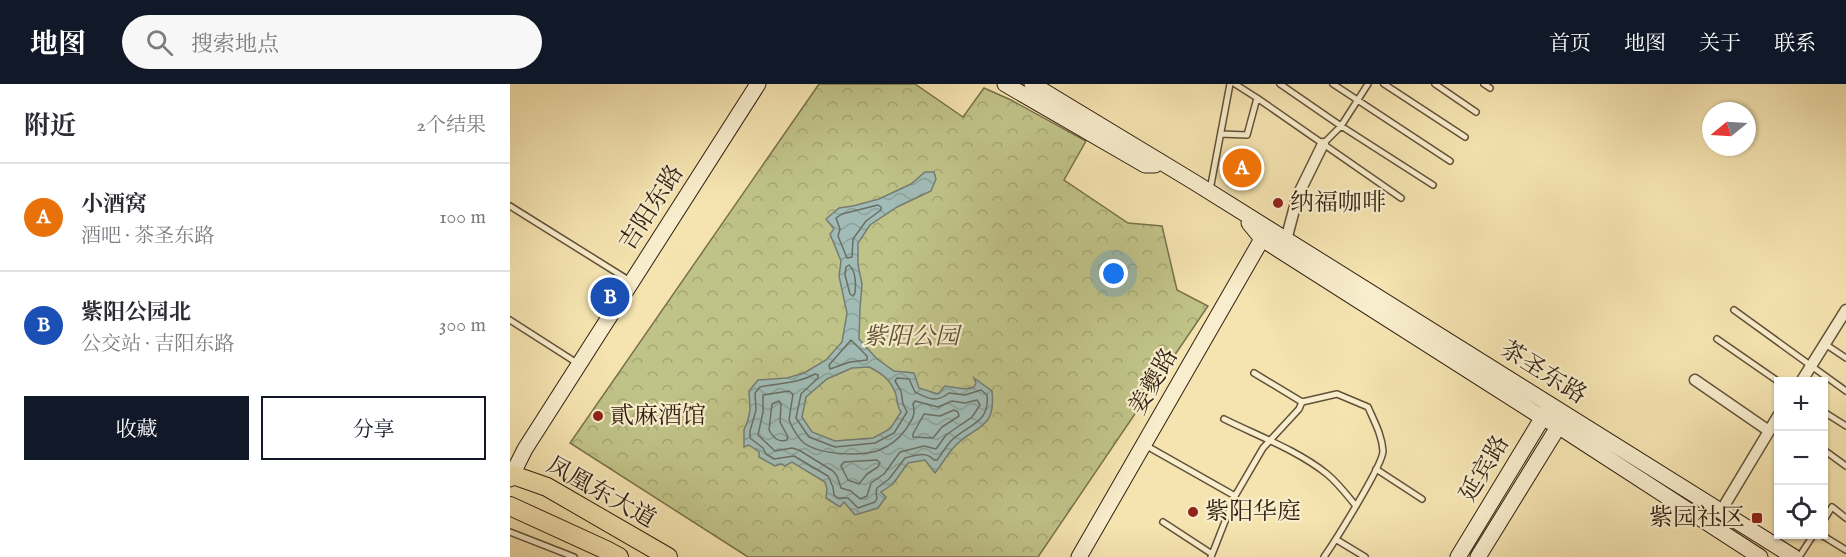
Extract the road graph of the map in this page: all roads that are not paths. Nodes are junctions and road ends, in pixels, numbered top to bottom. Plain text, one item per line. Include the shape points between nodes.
1 (758, 84) edge
2 (1005, 84) edge
3 (1032, 84) edge
4 (1230, 84) edge
5 (1235, 84) edge
6 (1280, 84) edge
7 (1333, 84) edge
8 (1368, 84) edge
9 (1384, 84) edge
10 (1435, 84) edge
11 (1257, 98) junction
12 (1358, 100) junction
13 (1476, 112) dead end
14 (1341, 126) junction
15 (1221, 134) junction
16 (1465, 137) dead end
17 (1323, 144) junction
18 (1450, 161) dead end
19 (1164, 165) junction
20 (1433, 184) dead end
21 (1210, 192) junction
22 (1401, 198) dead end
23 (510, 206) edge
24 (1265, 234) junction
25 (1286, 240) junction
26 (631, 282) junction
27 (1734, 310) dead end
28 (1844, 318) edge
29 (510, 320) edge
30 (1717, 339) dead end
31 (1825, 344) junction
32 (1846, 358) edge
33 (579, 364) junction
34 (1810, 367) junction
35 (1254, 373) dead end
36 (1804, 377) edge
37 (1774, 378) edge
38 (1695, 380) dead end
39 (1846, 391) edge
40 (1302, 402) junction
41 (1549, 403) junction
42 (1828, 414) edge
43 (1543, 418) junction
44 (1224, 419) dead end
45 (1562, 420) junction
46 (1774, 423) edge
47 (1846, 426) edge
48 (1769, 431) junction
49 (1269, 441) junction
50 (1144, 444) junction
51 (1828, 453) edge
52 (1846, 466) edge
53 (1376, 469) junction
54 (511, 476) edge
55 (1235, 496) junction
56 (1422, 499) dead end
57 (510, 506) edge
58 (1356, 506) junction
59 (1720, 512) junction
60 (1828, 514) edge
61 (1846, 518) edge
62 (1162, 522) dead end
63 (510, 532) edge
64 (1811, 539) edge
65 (1828, 539) edge
66 (1336, 540) junction
67 (1846, 550) edge
68 (1212, 555) edge
69 (574, 557) edge
70 (619, 557) edge
71 (668, 557) edge
72 (1079, 557) edge
73 (1324, 557) edge
74 (1365, 557) edge
75 (1458, 557) edge
76 (1478, 557) edge
77 (1760, 557) edge
78 (1794, 557) edge
79 (1799, 557) edge

1 - 26 main road, 吉阳东路
2 - 19 main road via 1145,165
3 - 19 main road
4 - 15 lane
5 - 11 lane
6 - 14 lane
7 - 12 lane
8 - 12 lane
9 - 16 lane
10 - 13 lane
11 - 15 lane via 1247,135
11 - 17 lane
12 - 14 lane
12 - 18 lane
14 - 17 lane
14 - 20 lane
15 - 21 lane
17 - 22 lane
17 - 25 street via 1298,195
19 - 21 main road
21 - 24 main road
23 - 26 lane
24 - 25 main road, 茶圣东路
24 - 43 main road, 茶圣东路
24 - 50 main road, 姜夔路
25 - 41 main road, 茶圣东路
26 - 33 main road, 吉阳东路
27 - 34 lane
28 - 31 street
29 - 33 lane
30 - 37 lane
31 - 32 lane
31 - 34 street
33 - 54 main road, 吉阳东路
34 - 36 street
34 - 39 lane
35 - 40 lane
38 - 48 street
40 - 49 lane
40 - 53 lane via 1337,394 1368,407 1383,454
41 - 43 main road, 延宾路
41 - 45 main road, 茶圣东路
42 - 47 lane
43 - 45 main road, 茶圣东路
43 - 75 main road, 延宾路
44 - 49 lane
45 - 59 main road, 茶圣东路
45 - 76 main road, 延宾路
45 - 77 main road, 茶圣东路
46 - 48 street
48 - 59 street
49 - 55 lane
49 - 58 lane via 1328,475
50 - 55 lane
50 - 72 main road, 姜夔路
51 - 52 lane
53 - 56 lane
53 - 58 lane
54 - 71 main road, 凤凰东大道 via 547,487
55 - 68 lane
57 - 70 main road, 凤凰东大道
58 - 66 lane
59 - 78 main road, 茶圣东路
60 - 61 lane via 1832,507
62 - 68 lane
63 - 69 lane
64 - 79 lane
65 - 67 lane
66 - 73 lane
66 - 74 lane

